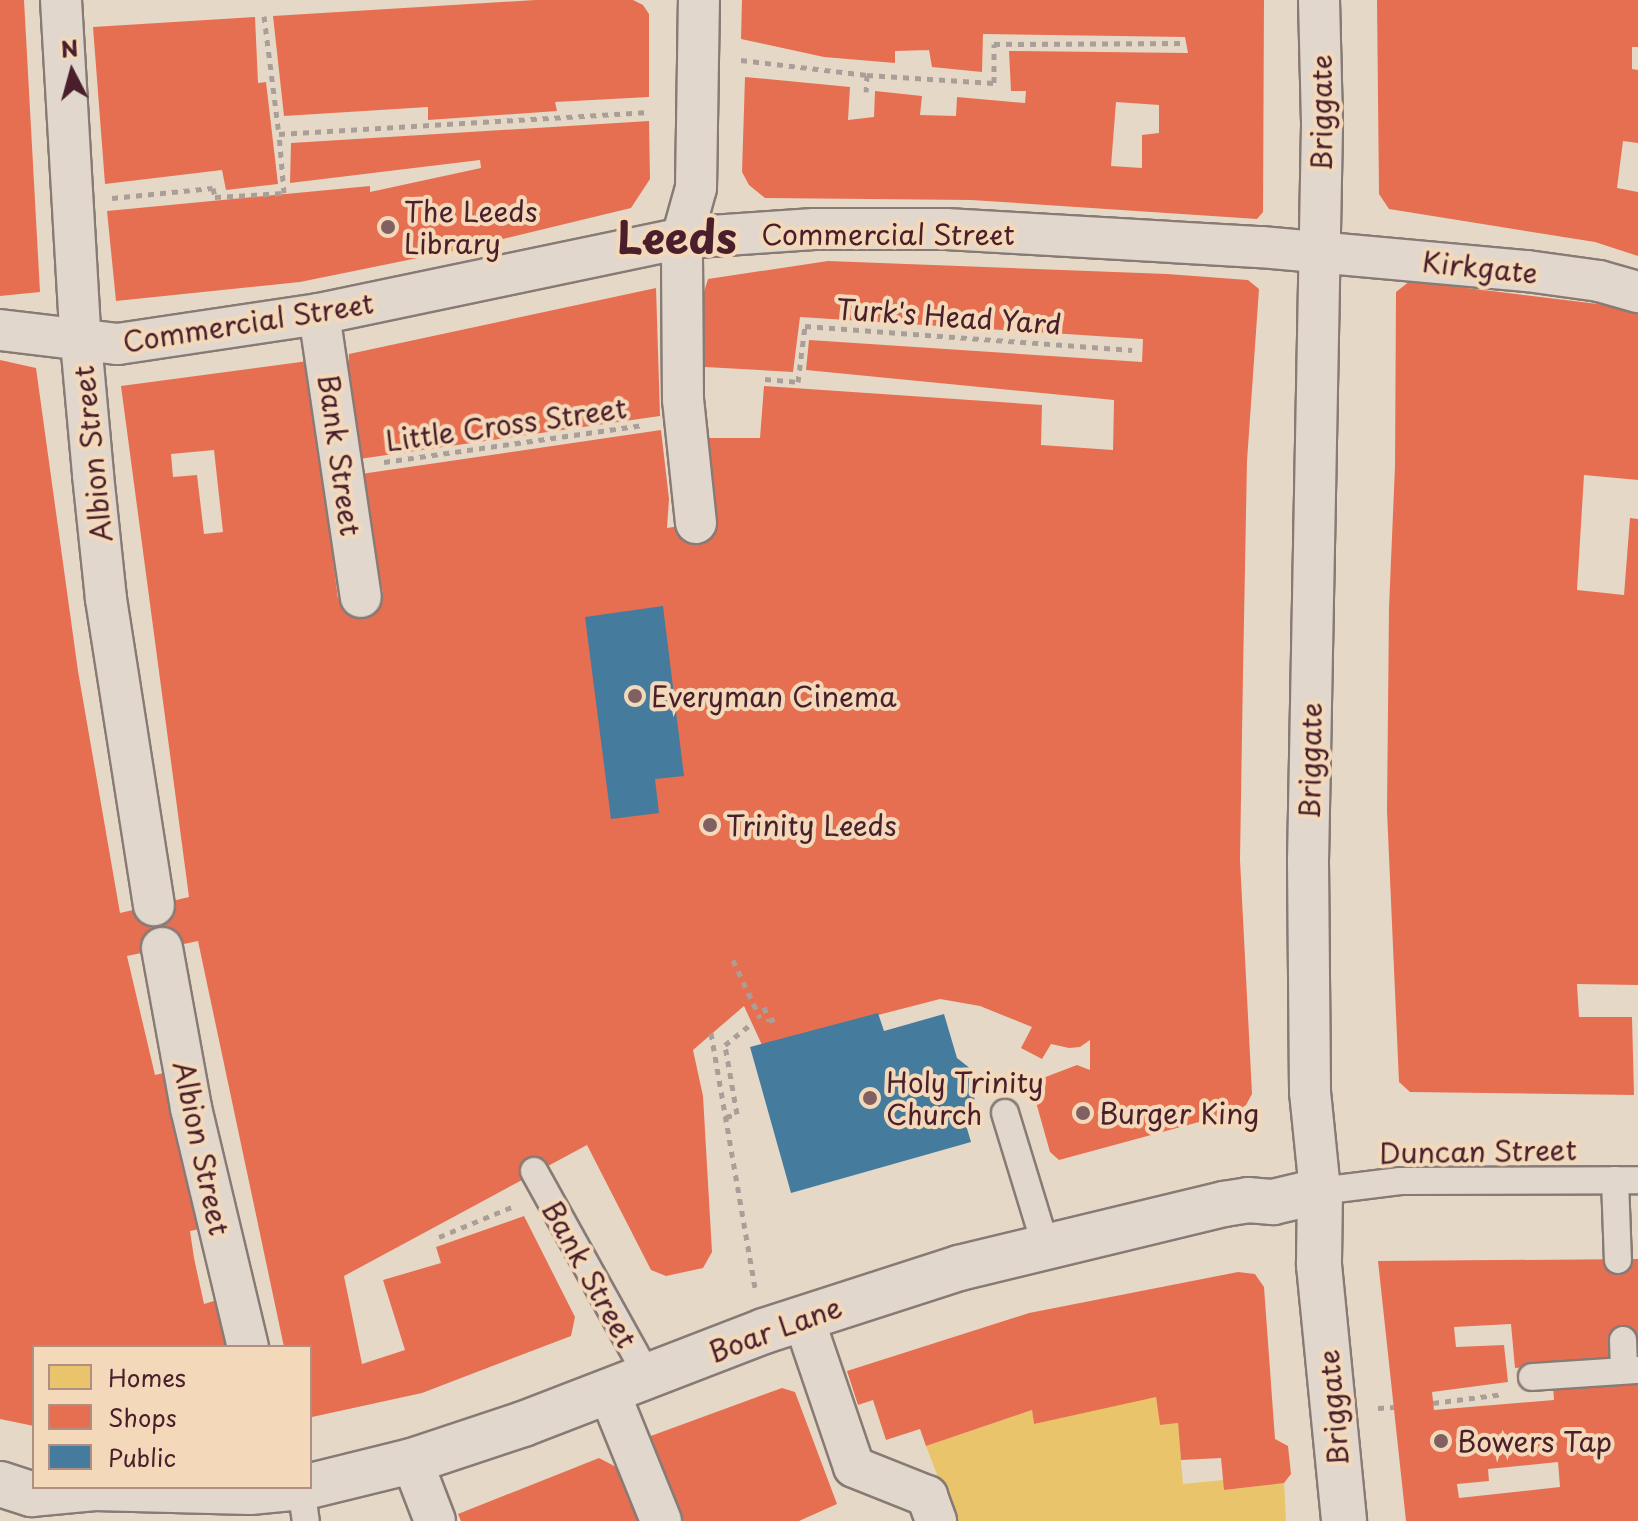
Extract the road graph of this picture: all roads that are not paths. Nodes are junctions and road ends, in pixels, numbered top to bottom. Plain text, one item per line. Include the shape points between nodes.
1 (61, 0) edge
2 (699, 0) edge
3 (1319, 0) edge
4 (682, 238) junction
5 (1320, 252) junction
6 (1638, 292) edge
7 (319, 314) junction
8 (0, 330) edge
9 (81, 342) junction
10 (696, 523) dead end
11 (361, 597) dead end
12 (154, 905) dead end
13 (162, 948) dead end
14 (1005, 1113) dead end
15 (1626, 1180) edge
16 (539, 1181) road end
17 (1320, 1191) junction
18 (1046, 1247) junction
19 (1618, 1260) dead end
20 (783, 1324) junction
21 (1623, 1340) dead end
22 (248, 1345) edge
23 (1631, 1370) edge
24 (1532, 1377) road end
25 (628, 1384) junction
26 (412, 1461) junction
27 (127, 1489) edge
28 (312, 1489) edge
29 (297, 1493) edge
30 (435, 1521) edge
31 (661, 1521) edge
32 (936, 1521) edge
33 (1344, 1521) edge

1 - 9 street, Albion Street
2 - 4 street via 696,188
3 - 5 street, Briggate
4 - 5 street, Commercial Street via 814,229 946,229
4 - 7 street, Commercial Street
4 - 10 street via 683,400
5 - 6 street, Kirkgate via 1527,271
5 - 17 street, Briggate via 1308,861 1310,1092
7 - 9 street, Commercial Street via 118,344
7 - 11 street, Bank Street
8 - 9 street, Commercial Street
9 - 12 street, Albion Street via 106,599
13 - 22 street, Albion Street via 191,1108
14 - 18 lane
15 - 17 lane, Duncan Street via 1400,1181
15 - 19 lane
16 - 25 lane, Bank Street
17 - 18 street, Boar Lane via 1273,1202 1248,1200
17 - 33 street, Briggate via 1319,1265
18 - 20 street, Boar Lane via 959,1268
20 - 25 street, Boar Lane
20 - 32 street via 854,1467 927,1496
21 - 23 lane
23 - 24 lane
25 - 26 street, Boar Lane
25 - 31 street
26 - 28 street, Boar Lane
26 - 30 street
27 - 29 street, Boar Lane

